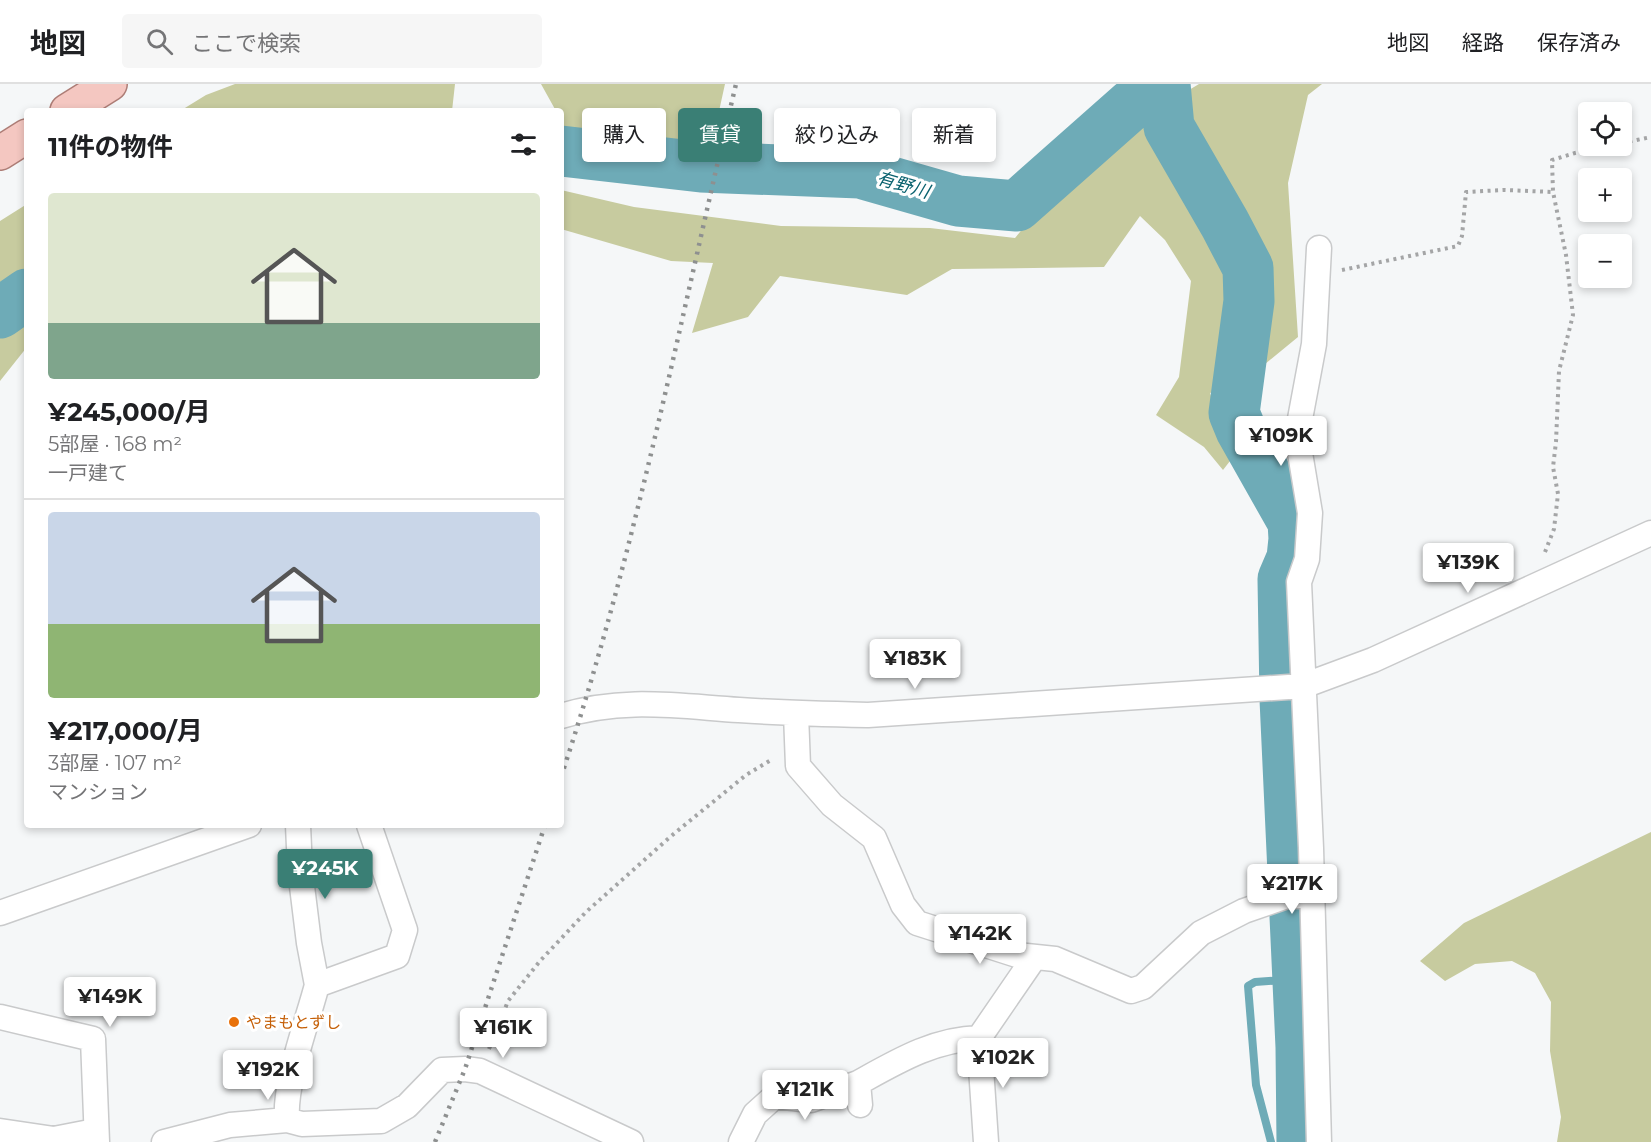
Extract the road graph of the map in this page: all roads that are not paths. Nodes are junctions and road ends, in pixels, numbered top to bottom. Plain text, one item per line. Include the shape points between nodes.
1 (110, 84) edge
2 (71, 108) edge
3 (24, 138) edge
4 (0, 153) edge
5 (1319, 248) dead end
6 (1651, 533) edge
7 (1291, 686) junction
8 (796, 714) junction
9 (564, 715) edge
10 (241, 828) edge
11 (298, 828) edge
12 (370, 828) edge
13 (1299, 896) junction
14 (0, 913) edge
15 (1034, 958) junction
16 (317, 985) junction
17 (0, 1017) edge
18 (979, 1038) junction
19 (296, 1129) edge
20 (0, 1131) edge
21 (96, 1136) edge
22 (164, 1142) edge
23 (631, 1142) edge
24 (741, 1142) edge
25 (986, 1142) edge
26 (1320, 1142) edge

1 - 2 main road
3 - 4 main road
5 - 7 street via 1314,344 1297,435 1310,513 1307,559 1299,582
6 - 7 street via 1372,660
7 - 8 street via 868,715
7 - 13 street
8 - 9 street via 650,703 584,709
8 - 15 street via 798,766 832,805 874,838 903,905 917,923
10 - 14 street
11 - 16 street via 300,870
12 - 16 street via 405,930 397,956
13 - 15 street via 1244,911 1202,933 1143,987 1131,991 1055,959
13 - 26 street
15 - 18 street
16 - 19 street via 286,1106
17 - 21 street via 93,1039
18 - 24 street via 960,1038 909,1054 859,1094 811,1100 775,1096 755,1114
18 - 25 street
19 - 22 street via 230,1125
19 - 23 street via 381,1121 407,1106 442,1070 465,1069 480,1071
20 - 21 street via 54,1139

